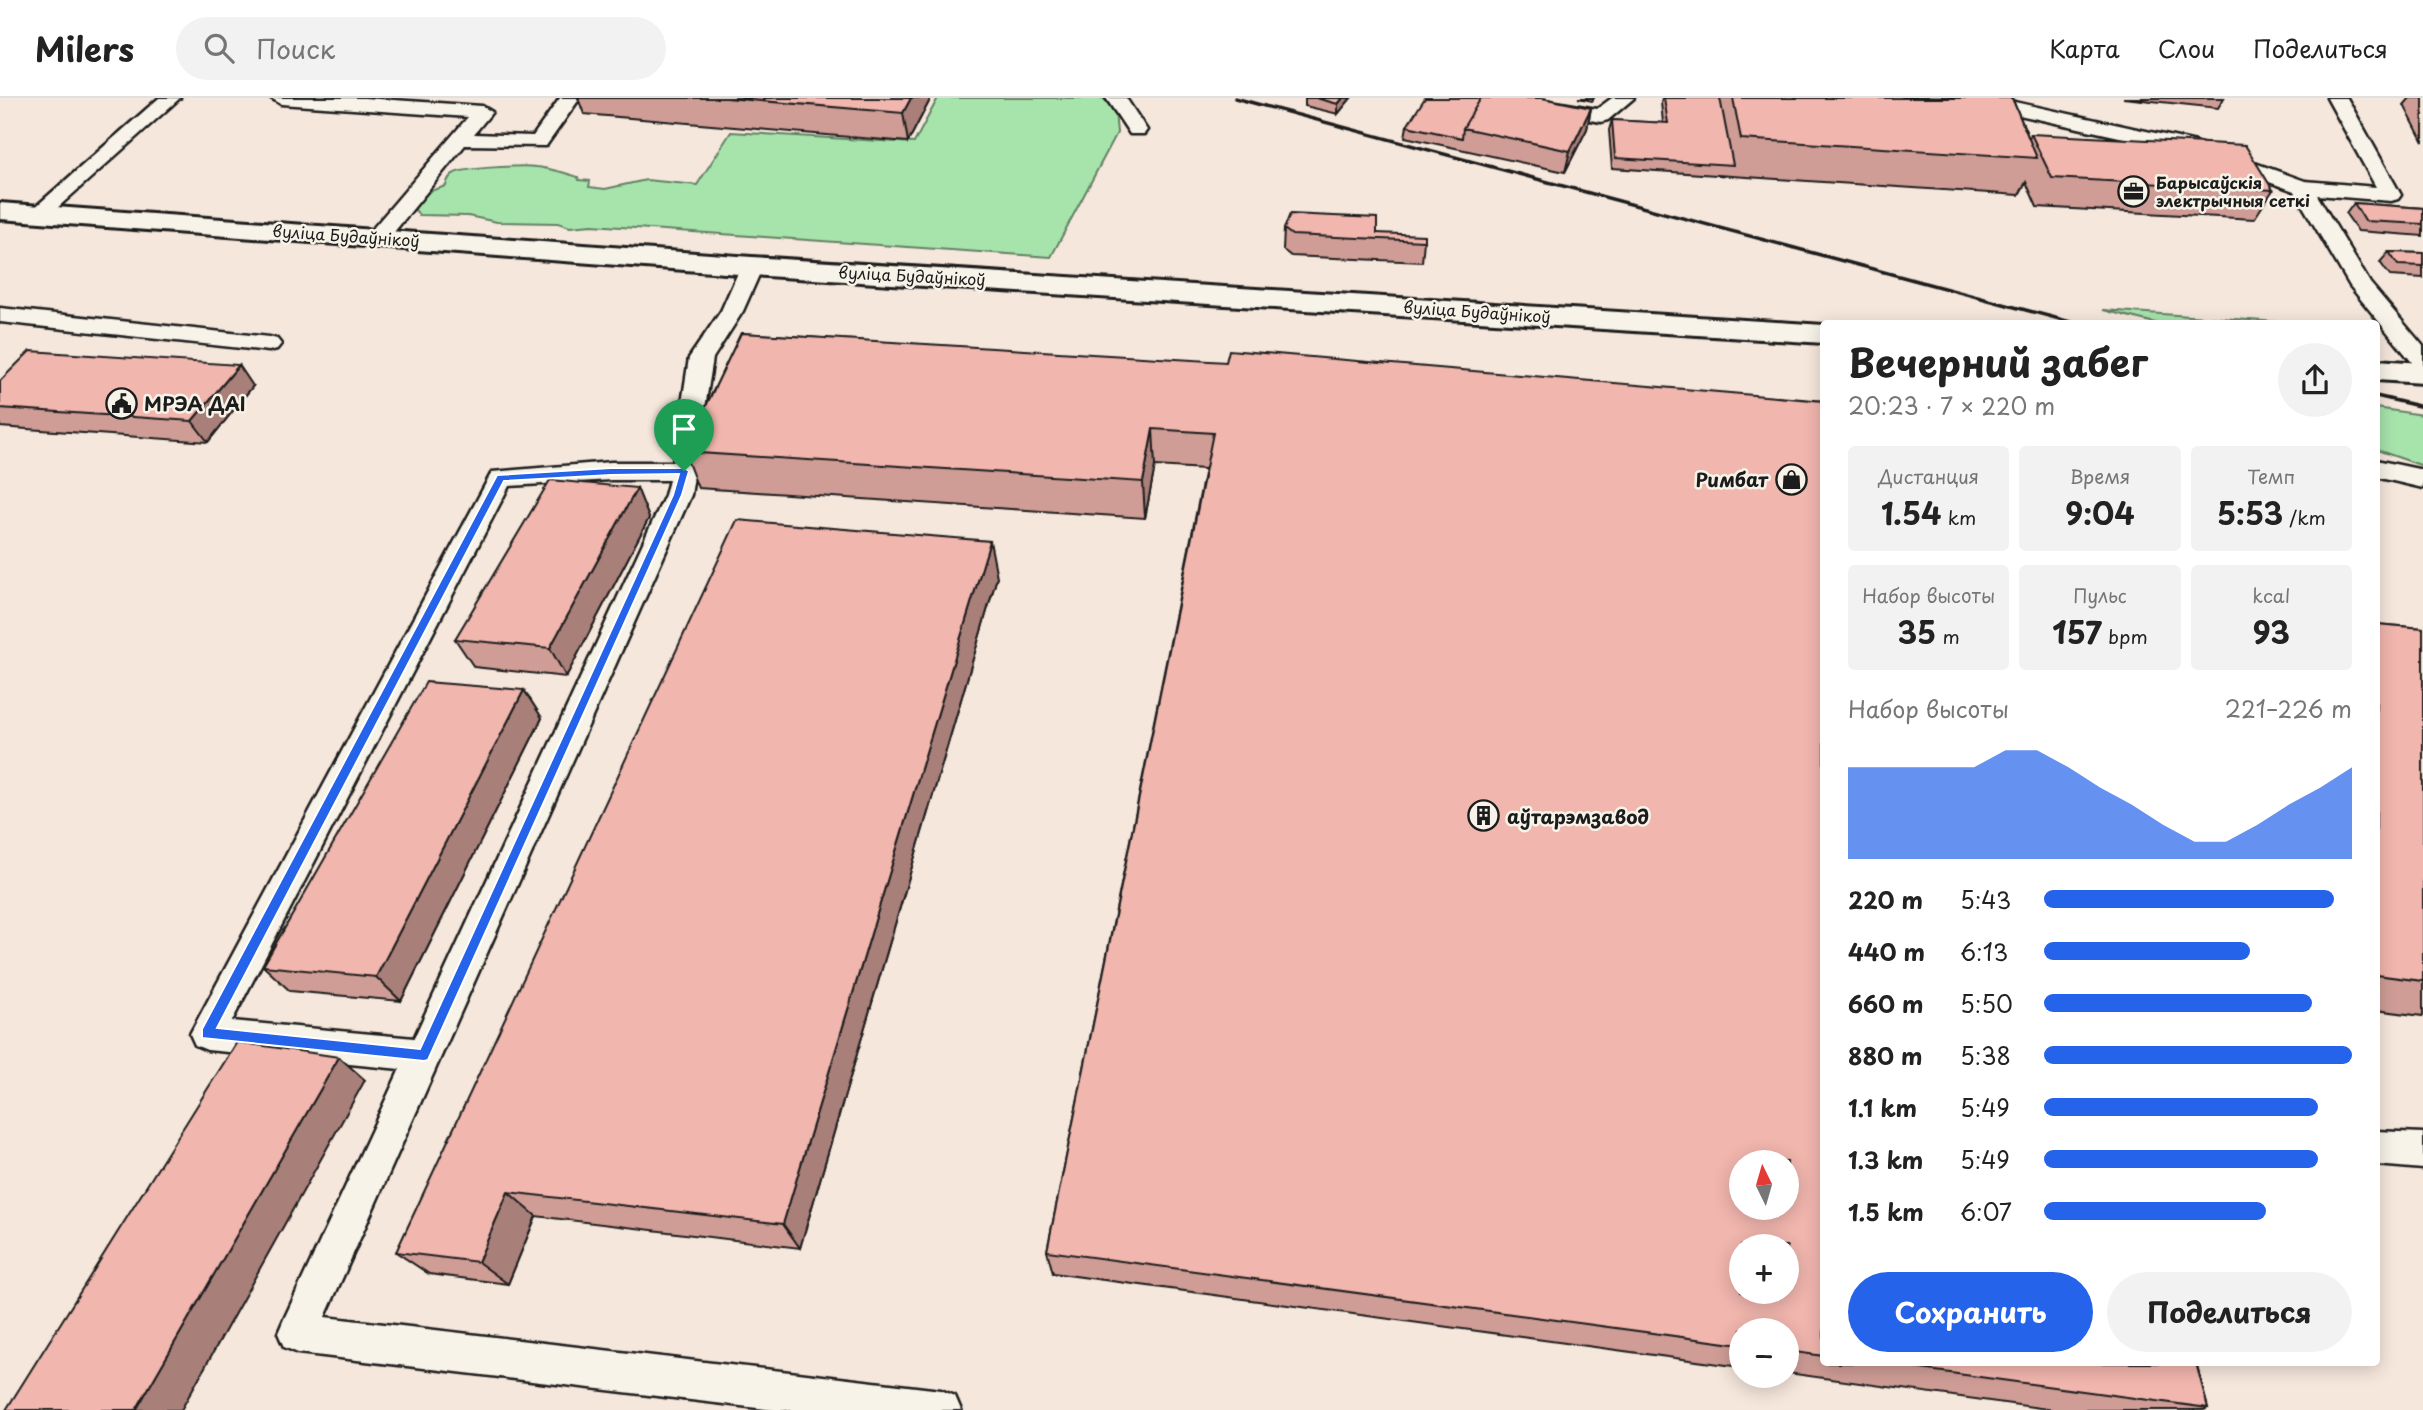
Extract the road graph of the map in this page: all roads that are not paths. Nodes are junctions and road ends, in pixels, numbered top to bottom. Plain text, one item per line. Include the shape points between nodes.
1 (170, 98) edge
2 (281, 98) edge
3 (570, 98) edge
4 (1116, 98) edge
5 (1500, 98) edge
6 (1624, 98) edge
7 (1913, 98) edge
8 (2337, 98) edge
9 (488, 105) edge
10 (1137, 130) dead end
11 (459, 139) junction
12 (2302, 187) junction
13 (0, 211) edge
14 (38, 214) junction
15 (377, 237) junction
16 (752, 266) junction
17 (0, 315) edge
18 (1820, 334) edge
19 (269, 344) dead end
20 (2423, 361) edge
21 (2380, 370) edge
22 (2423, 373) edge
23 (2380, 469) edge
24 (684, 471) junction
25 (2423, 479) edge
26 (424, 1055) junction
27 (2380, 1148) edge
28 (2423, 1151) edge
29 (941, 1410) edge

1 - 14 lane
2 - 9 lane
3 - 11 lane via 539,142
4 - 10 lane
5 - 6 lane via 1601,116
7 - 12 lane via 2010,107 2189,146
8 - 12 lane via 2391,195
9 - 11 lane
11 - 15 lane
12 - 20 lane via 2361,286
13 - 14 main road, вуліца Будаўнікоў
14 - 15 main road, вуліца Будаўнікоў
15 - 16 main road, вуліца Будаўнікоў
16 - 18 main road, вуліца Будаўнікоў
16 - 24 lane via 733,311 701,358
17 - 19 lane
21 - 22 main road
23 - 25 lane
24 - 26 lane via 678,495
24 - 26 lane via 501,478 207,1034
26 - 29 lane via 298,1333
27 - 28 lane

